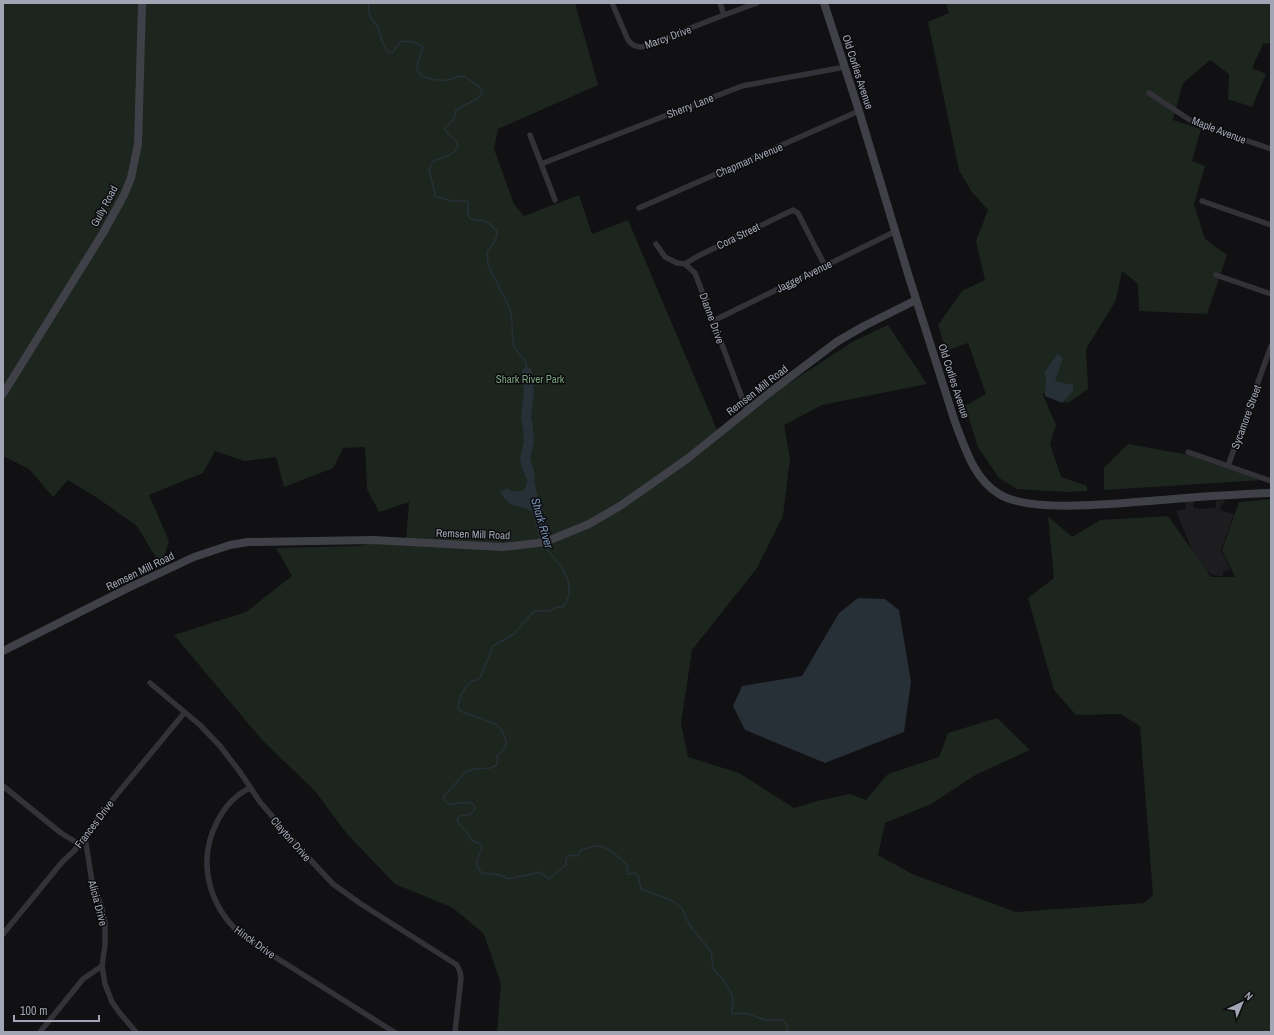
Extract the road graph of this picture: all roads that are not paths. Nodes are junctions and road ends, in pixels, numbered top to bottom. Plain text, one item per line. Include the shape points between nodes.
1 (142, 3) edge
2 (612, 3) edge
3 (720, 3) edge
4 (757, 3) edge
5 (824, 3) edge
6 (724, 15) junction
7 (844, 67) junction
8 (1149, 93) dead end
9 (859, 111) junction
10 (530, 135) dead end
11 (1271, 149) edge
12 (541, 164) junction
13 (556, 200) dead end
14 (1202, 200) dead end
15 (639, 208) dead end
16 (1271, 225) edge
17 (896, 231) junction
18 (656, 244) dead end
19 (685, 264) junction
20 (825, 266) junction
21 (1216, 275) dead end
22 (1271, 294) edge
23 (916, 300) junction
24 (713, 321) junction
25 (1271, 346) edge
26 (3, 394) edge
27 (747, 411) junction
28 (1188, 452) dead end
29 (1228, 466) junction
30 (1271, 481) edge
31 (1271, 493) edge
32 (3, 651) edge
33 (150, 683) dead end
34 (185, 712) junction
35 (3, 786) edge
36 (250, 788) junction
37 (85, 837) junction
38 (79, 844) junction
39 (3, 934) edge
40 (102, 966) junction
41 (40, 1032) edge
42 (136, 1032) edge
43 (394, 1032) edge
44 (455, 1032) edge

1 - 26 street, Gully Road via 138,144 131,178 103,233
2 - 6 street, Marcy Drive via 628,40 638,47
3 - 6 street
4 - 6 street, Marcy Drive
5 - 7 street, Old Corlies Avenue
7 - 9 street, Old Corlies Avenue
7 - 12 street, Sherry Lane via 742,86
8 - 11 street, Maple Avenue via 1193,122
9 - 15 street, Chapman Avenue
9 - 17 street, Old Corlies Avenue
10 - 12 street
12 - 13 street
14 - 16 street
17 - 20 street, Jagger Avenue
17 - 23 street, Old Corlies Avenue
18 - 19 street via 669,260
19 - 20 street, Cora Street via 793,210 798,213
19 - 24 street, Dianne Drive via 695,273
20 - 24 street, Jagger Avenue
21 - 22 street
23 - 27 street, Remsen Mill Road via 838,341
23 - 31 street, Old Corlies Avenue via 972,463 984,481 1004,497 1033,504 1074,505
24 - 27 street, Dianne Drive
25 - 29 street, Sycamore Street
27 - 32 street, Remsen Mill Road via 687,459 620,506 589,524 550,540 517,547 373,540 248,542 230,545 194,557
28 - 29 street
29 - 30 street
33 - 34 street, Clayton Drive
34 - 36 street, Clayton Drive via 220,746
34 - 37 street, Frances Drive
35 - 38 street via 61,833
36 - 43 street, Hinck Drive via 242,792 224,810 211,835 207,854 208,873 211,891 218,907 228,922 248,940
36 - 44 street, Clayton Drive via 333,884 458,967 461,978
37 - 38 street, Frances Drive
37 - 40 street, Alicia Drive via 92,882 105,923
38 - 39 street, Frances Drive
40 - 41 street via 83,979
40 - 42 street, Alicia Drive via 112,1002

